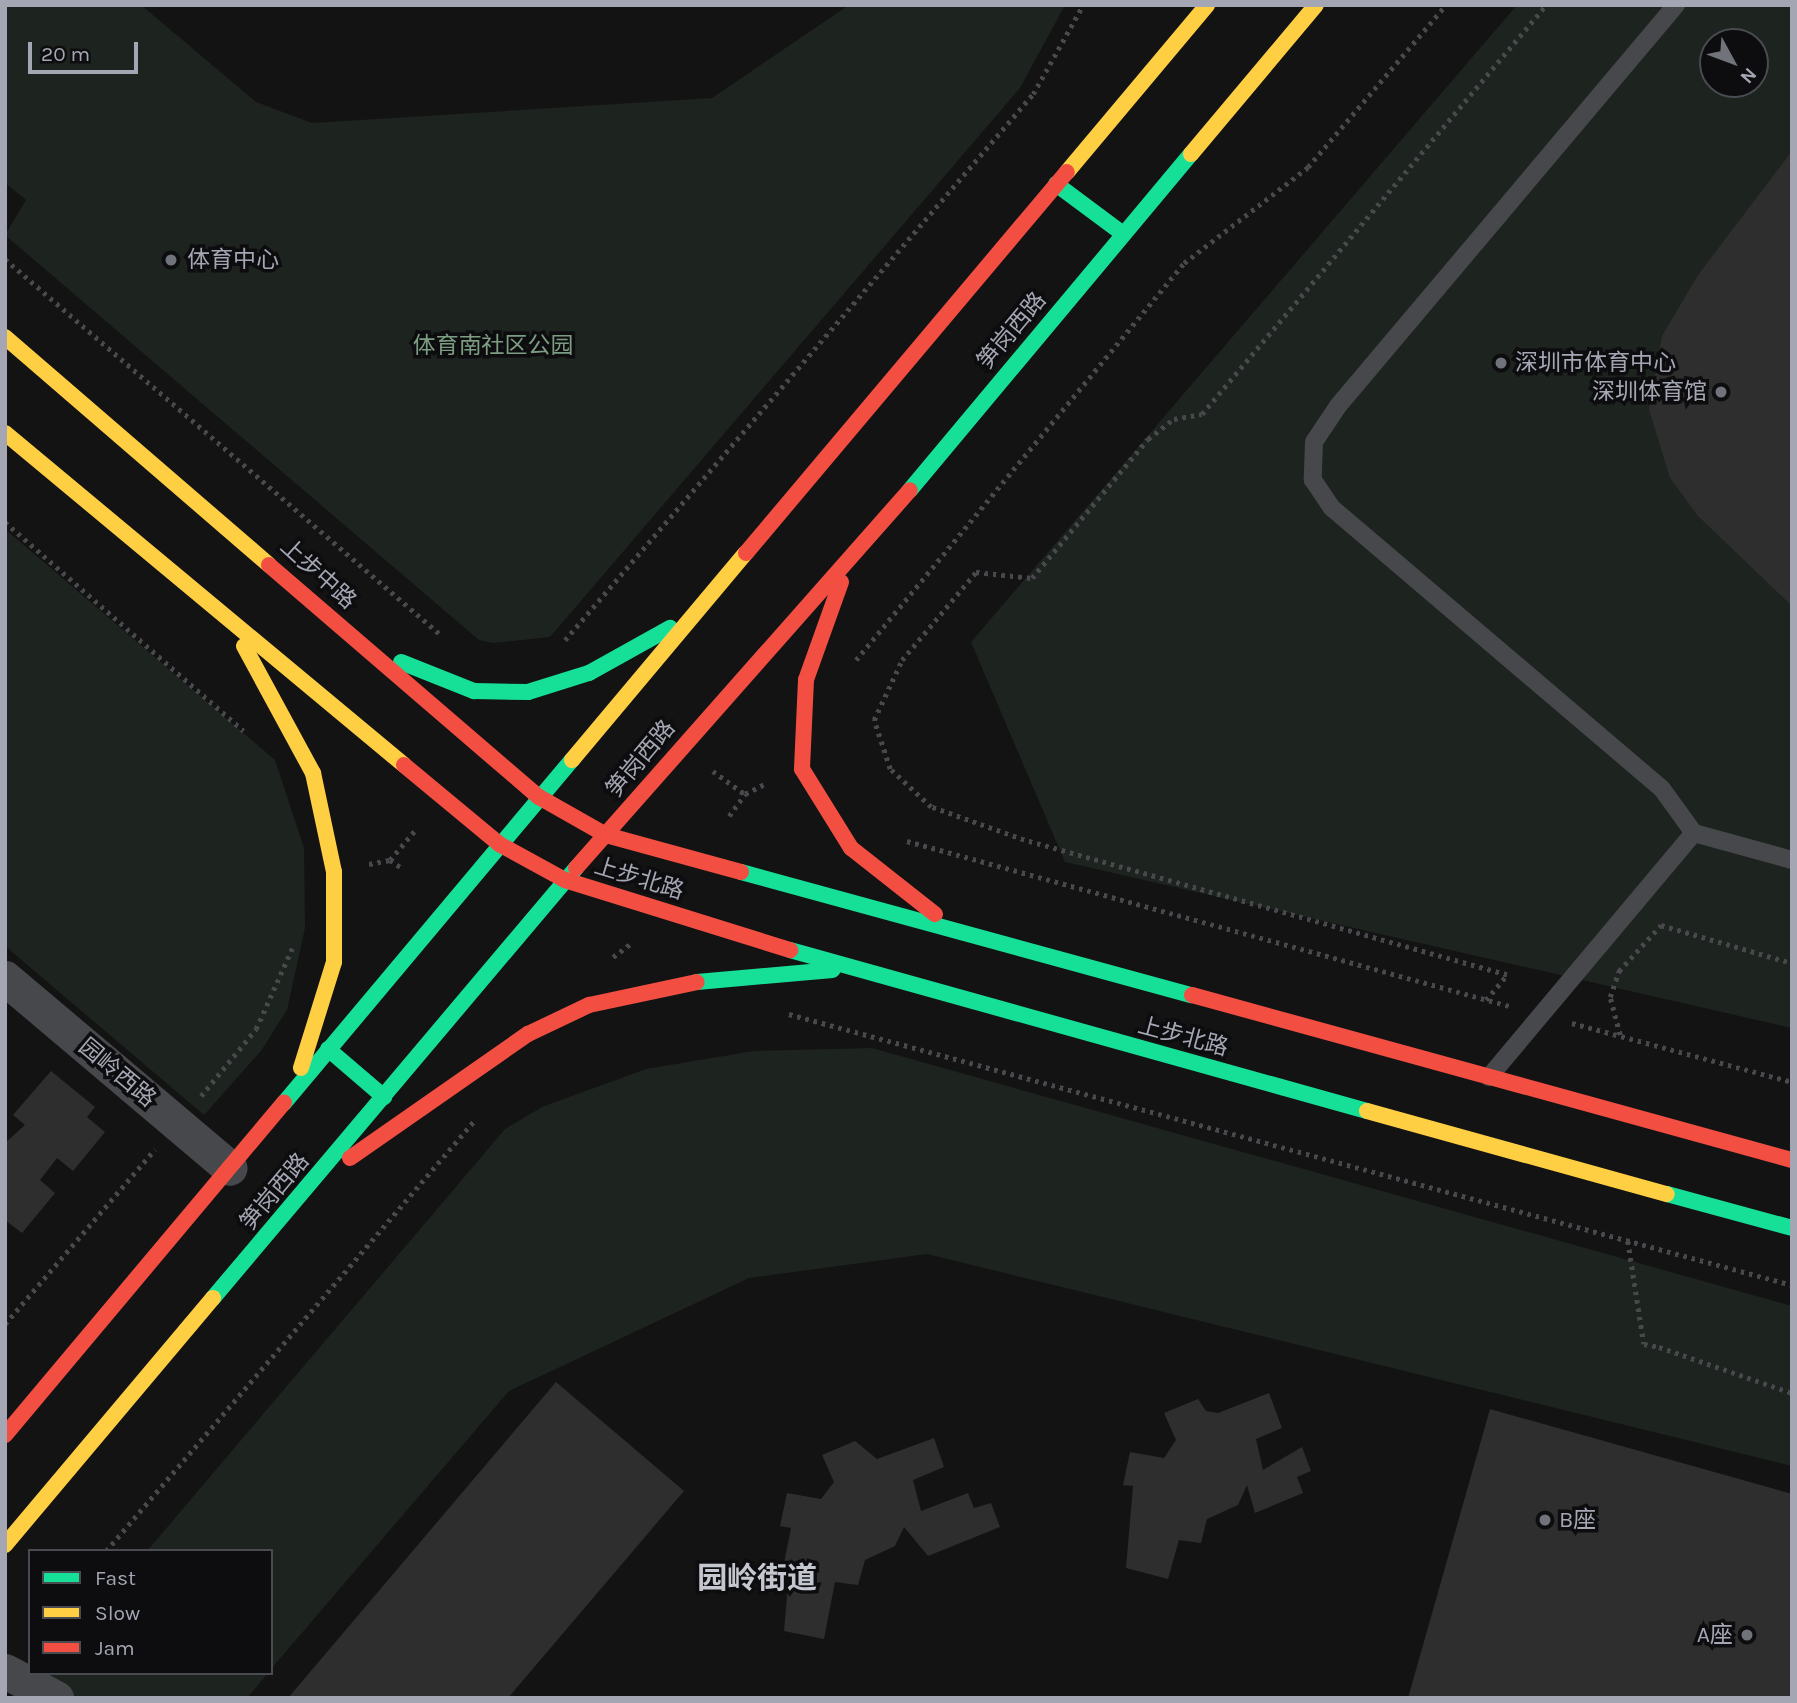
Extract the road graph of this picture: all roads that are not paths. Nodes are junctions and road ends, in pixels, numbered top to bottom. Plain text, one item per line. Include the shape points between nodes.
1 (1207, 5) edge
2 (1316, 5) edge
3 (1676, 5) edge
4 (1056, 184) junction
5 (1122, 234) junction
6 (5, 337) edge
7 (5, 433) edge
8 (850, 561) junction
9 (719, 585) junction
10 (222, 612) junction
11 (350, 633) junction
12 (539, 797) junction
13 (1694, 833) junction
14 (607, 835) junction
15 (499, 844) junction
16 (1792, 860) edge
17 (565, 880) junction
18 (958, 929) junction
19 (846, 968) junction
20 (5, 978) edge
21 (328, 1049) junction
22 (1489, 1077) junction
23 (292, 1094) junction
24 (384, 1097) junction
25 (1792, 1160) edge
26 (229, 1168) junction
27 (311, 1185) junction
28 (1792, 1228) edge
29 (5, 1435) edge
30 (5, 1545) edge
31 (5, 1671) edge
32 (56, 1698) edge

1 - 4 main road
2 - 5 main road, 笋岗西路
3 - 13 lane via 1338,406 1314,442 1313,480 1332,508 1662,789
4 - 5 main road
4 - 9 main road
5 - 8 main road, 笋岗西路
6 - 11 main road, 上步中路
7 - 10 main road
8 - 14 main road, 笋岗西路
8 - 18 main road via 806,680 802,769 851,848
9 - 11 main road via 656,640 528,692 474,691 441,680
9 - 12 main road
10 - 15 main road
10 - 23 main road via 296,732 328,830 334,962
11 - 12 main road, 上步中路
12 - 14 main road, 上步中路
12 - 15 main road
13 - 16 lane
13 - 22 lane
14 - 17 main road, 笋岗西路
14 - 18 main road, 上步北路
15 - 17 main road
15 - 21 main road
17 - 19 main road, 上步北路
17 - 24 main road, 笋岗西路
18 - 22 main road, 上步北路
19 - 27 main road via 663,985 589,1005 528,1034
19 - 28 main road, 上步北路
20 - 26 street, 园岭西路
21 - 23 main road
21 - 24 main road
22 - 25 main road, 上步北路
23 - 26 main road
24 - 27 main road, 笋岗西路
26 - 29 main road
27 - 30 main road, 笋岗西路
31 - 32 street

